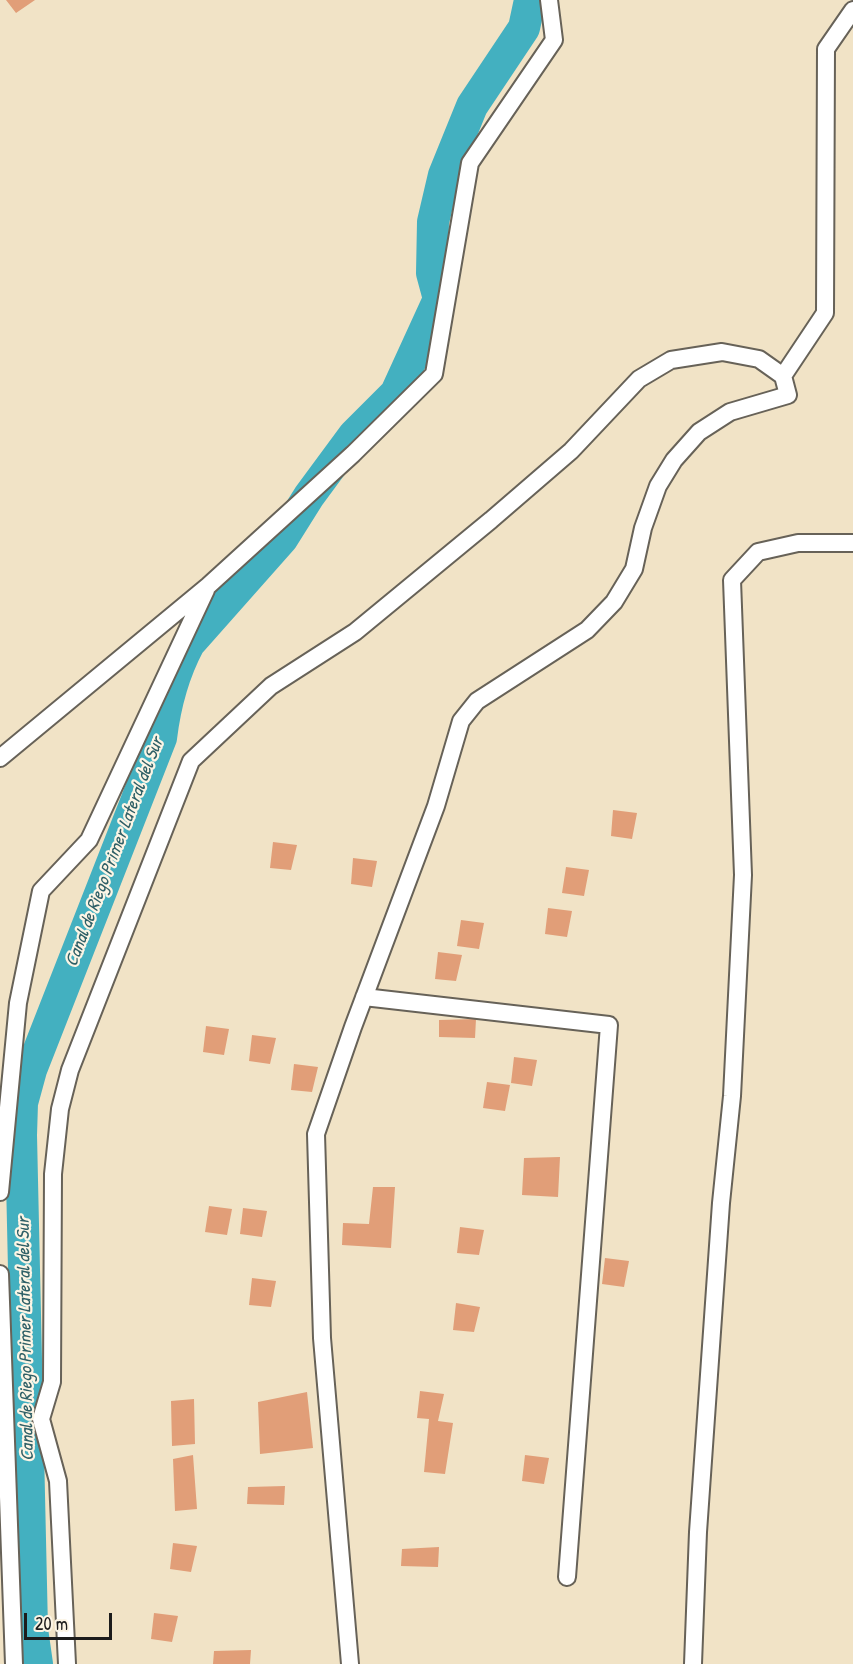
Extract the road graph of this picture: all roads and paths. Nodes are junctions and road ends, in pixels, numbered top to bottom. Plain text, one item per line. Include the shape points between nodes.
1 (549, 0) edge
2 (853, 10) edge
3 (783, 376) junction
4 (853, 543) edge
5 (208, 586) junction
6 (0, 758) edge
7 (364, 998) junction
8 (0, 1192) edge
9 (0, 1274) edge
10 (567, 1577) dead end
11 (14, 1664) edge
12 (67, 1664) edge
13 (350, 1664) edge
14 (693, 1664) edge

1 - 5 lane via 554,40 470,163 434,374
2 - 3 lane via 826,49 825,313
3 - 7 lane via 788,395 730,412 699,432 674,460 658,486 634,569 614,602 587,630 477,701 461,721 436,806
3 - 12 lane via 759,359 722,352 671,360 639,380 571,450 491,520 355,632 271,687 191,761 70,1070 60,1109 53,1174 52,1382 41,1419 58,1481
4 - 14 lane via 798,543 758,552 732,580 743,875 732,1096 698,1532
5 - 6 lane
5 - 8 lane via 89,840 41,891 18,1003
7 - 10 lane via 609,1025
7 - 13 lane via 316,1134 322,1338
9 - 11 lane

